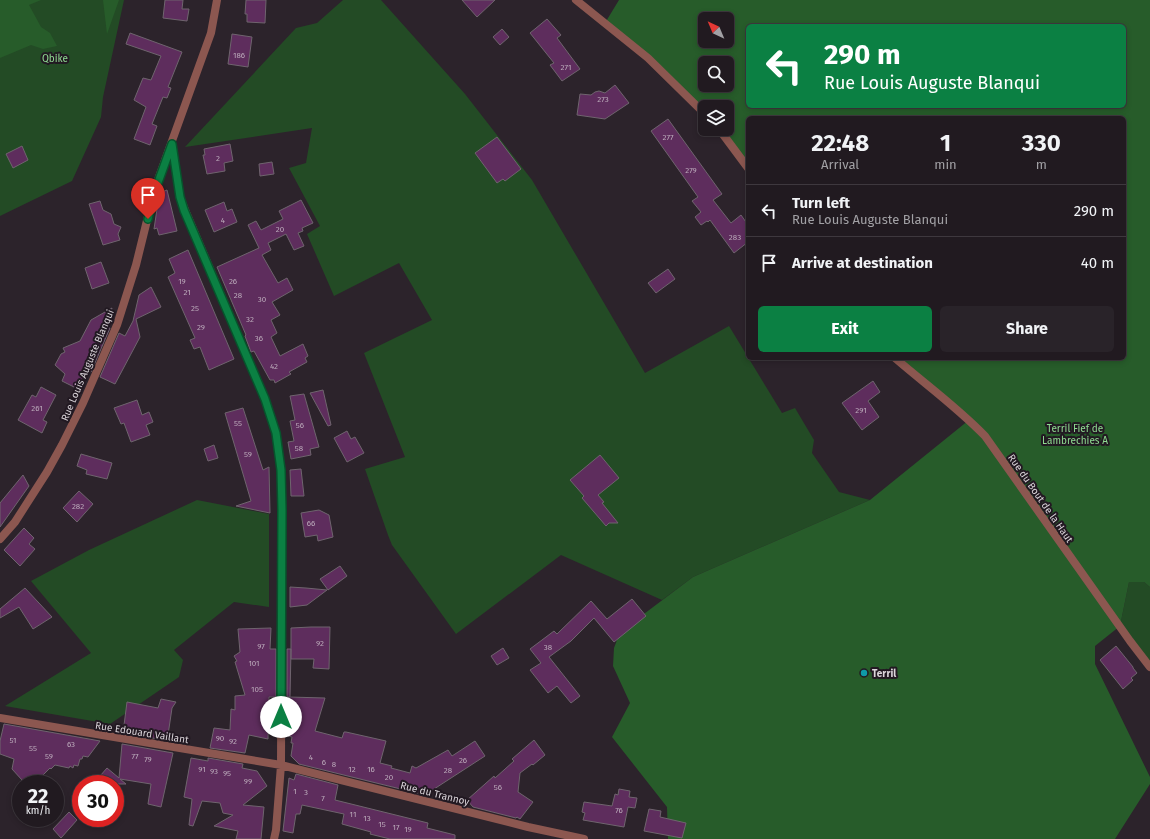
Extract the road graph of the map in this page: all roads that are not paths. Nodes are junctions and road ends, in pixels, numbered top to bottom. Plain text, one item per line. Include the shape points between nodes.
1 (217, 0) edge
2 (576, 0) edge
3 (698, 107) edge
4 (724, 136) edge
5 (172, 144) junction
6 (746, 165) edge
7 (897, 360) edge
8 (0, 539) edge
9 (1150, 667) edge
10 (0, 718) edge
11 (281, 765) junction
12 (274, 839) edge
13 (584, 839) edge

1 - 5 street, Rue Louis Auguste Blanqui via 211,33
2 - 3 street via 648,58
4 - 6 street
5 - 8 street, Rue Louis Auguste Blanqui via 156,188 117,325 92,384 48,472 15,522
5 - 11 street via 184,210 265,399 276,433 281,470 282,510
7 - 9 street, Rue du Bout de la Haut via 947,400 985,436
10 - 11 street, Rue Edouard Vaillant
11 - 12 street
11 - 13 street, Rue du Trannoy

